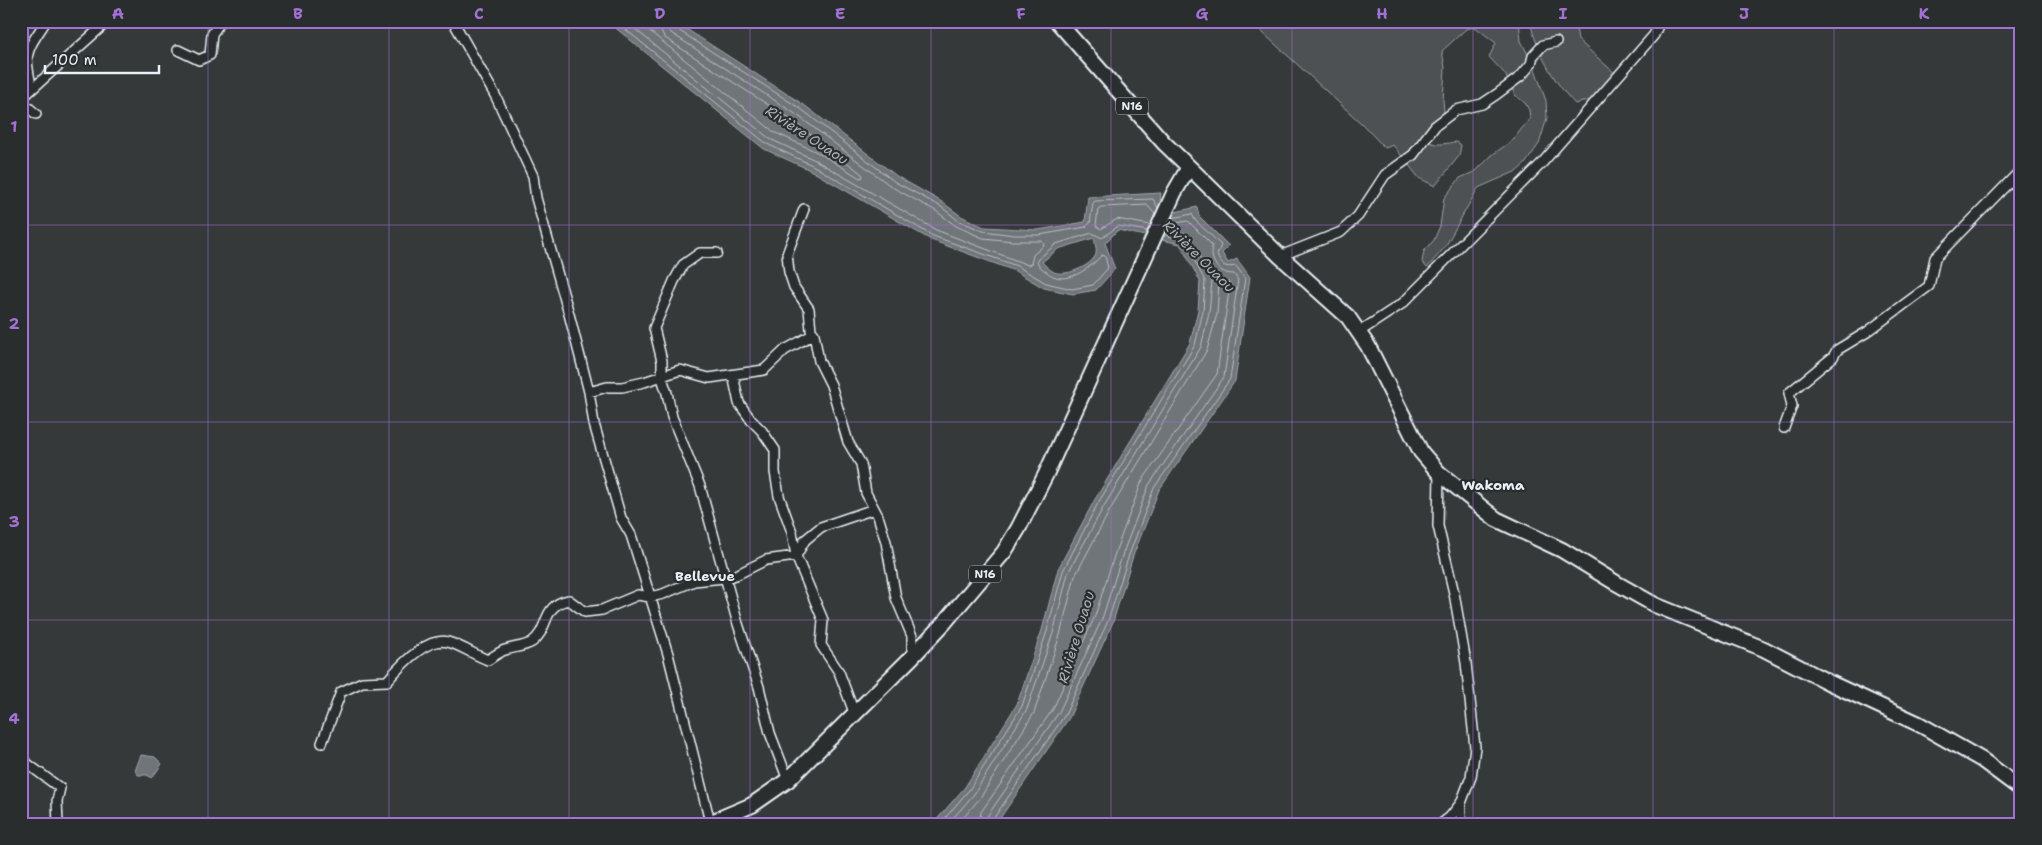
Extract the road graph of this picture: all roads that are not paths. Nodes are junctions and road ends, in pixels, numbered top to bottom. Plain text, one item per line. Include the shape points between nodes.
1 (46, 21) edge
2 (108, 21) edge
3 (221, 21) edge
4 (453, 21) edge
5 (1057, 21) edge
6 (1660, 21) edge
7 (1556, 42) dead end
8 (178, 50) dead end
9 (32, 89) junction
10 (21, 100) edge
11 (36, 114) dead end
12 (1189, 168) junction
13 (2021, 170) edge
14 (804, 209) dead end
15 (717, 253) dead end
16 (1280, 256) junction
17 (1359, 332) junction
18 (814, 334) junction
19 (733, 375) junction
20 (662, 378) junction
21 (589, 392) junction
22 (1784, 428) dead end
23 (1439, 472) junction
24 (874, 509) junction
25 (796, 556) junction
26 (724, 578) junction
27 (650, 597) junction
28 (912, 658) junction
29 (855, 715) junction
30 (322, 743) dead end
31 (21, 759) edge
32 (788, 780) junction
33 (2021, 789) edge
34 (1461, 804) junction
35 (709, 823) edge
36 (58, 824) edge
37 (1441, 824) edge
38 (1461, 824) edge

1 - 9 street via 30,47 25,63
2 - 9 street
3 - 8 street via 212,34 210,55 200,60
4 - 21 street via 496,98 533,176 536,198
5 - 12 main road, N16 / N16
6 - 17 street via 1654,35 1542,162 1403,303
7 - 16 street via 1542,45 1521,76 1497,94 1482,104 1456,110 1435,126 1413,155 1385,175 1349,226
9 - 10 street
10 - 11 street
12 - 16 main road, N16
12 - 28 main road, N16 via 1174,193 1018,529 999,558
13 - 22 street via 1935,258 1929,286 1837,350 1833,357 1789,393 1792,406
14 - 18 street via 787,254 794,287 809,309
15 - 20 street via 700,254 684,265 674,280 654,328 662,361
16 - 17 main road, N16 via 1348,317
17 - 23 main road, N16 via 1421,452
18 - 19 street via 785,350 764,370
18 - 24 street via 819,360 848,442 862,464 866,493
19 - 20 street via 709,378 680,370
19 - 25 street via 739,403 775,450 779,496 792,532
20 - 21 street
20 - 26 street via 672,417 700,486
21 - 27 street via 594,424 621,518 631,535
23 - 33 main road, N16 via 1496,519 1562,550 1655,605 1764,649 1922,726 1982,760
23 - 34 street via 1438,526 1456,602 1474,728 1471,777
24 - 25 street via 821,527 805,540
24 - 28 street via 886,542 896,598 912,636
25 - 26 street via 766,560
25 - 29 street via 824,620 821,645 839,672
26 - 27 street via 694,581
26 - 32 street via 770,733
27 - 30 street via 638,595 602,610 585,612 569,600 558,602 531,642 505,650 488,660 446,641 429,644 404,662 388,681 362,682 341,692
27 - 35 street via 676,683
28 - 29 main road, N16
29 - 32 main road, N16
31 - 36 street via 60,788
32 - 35 main road, N16 via 752,805
34 - 37 street
34 - 38 street

